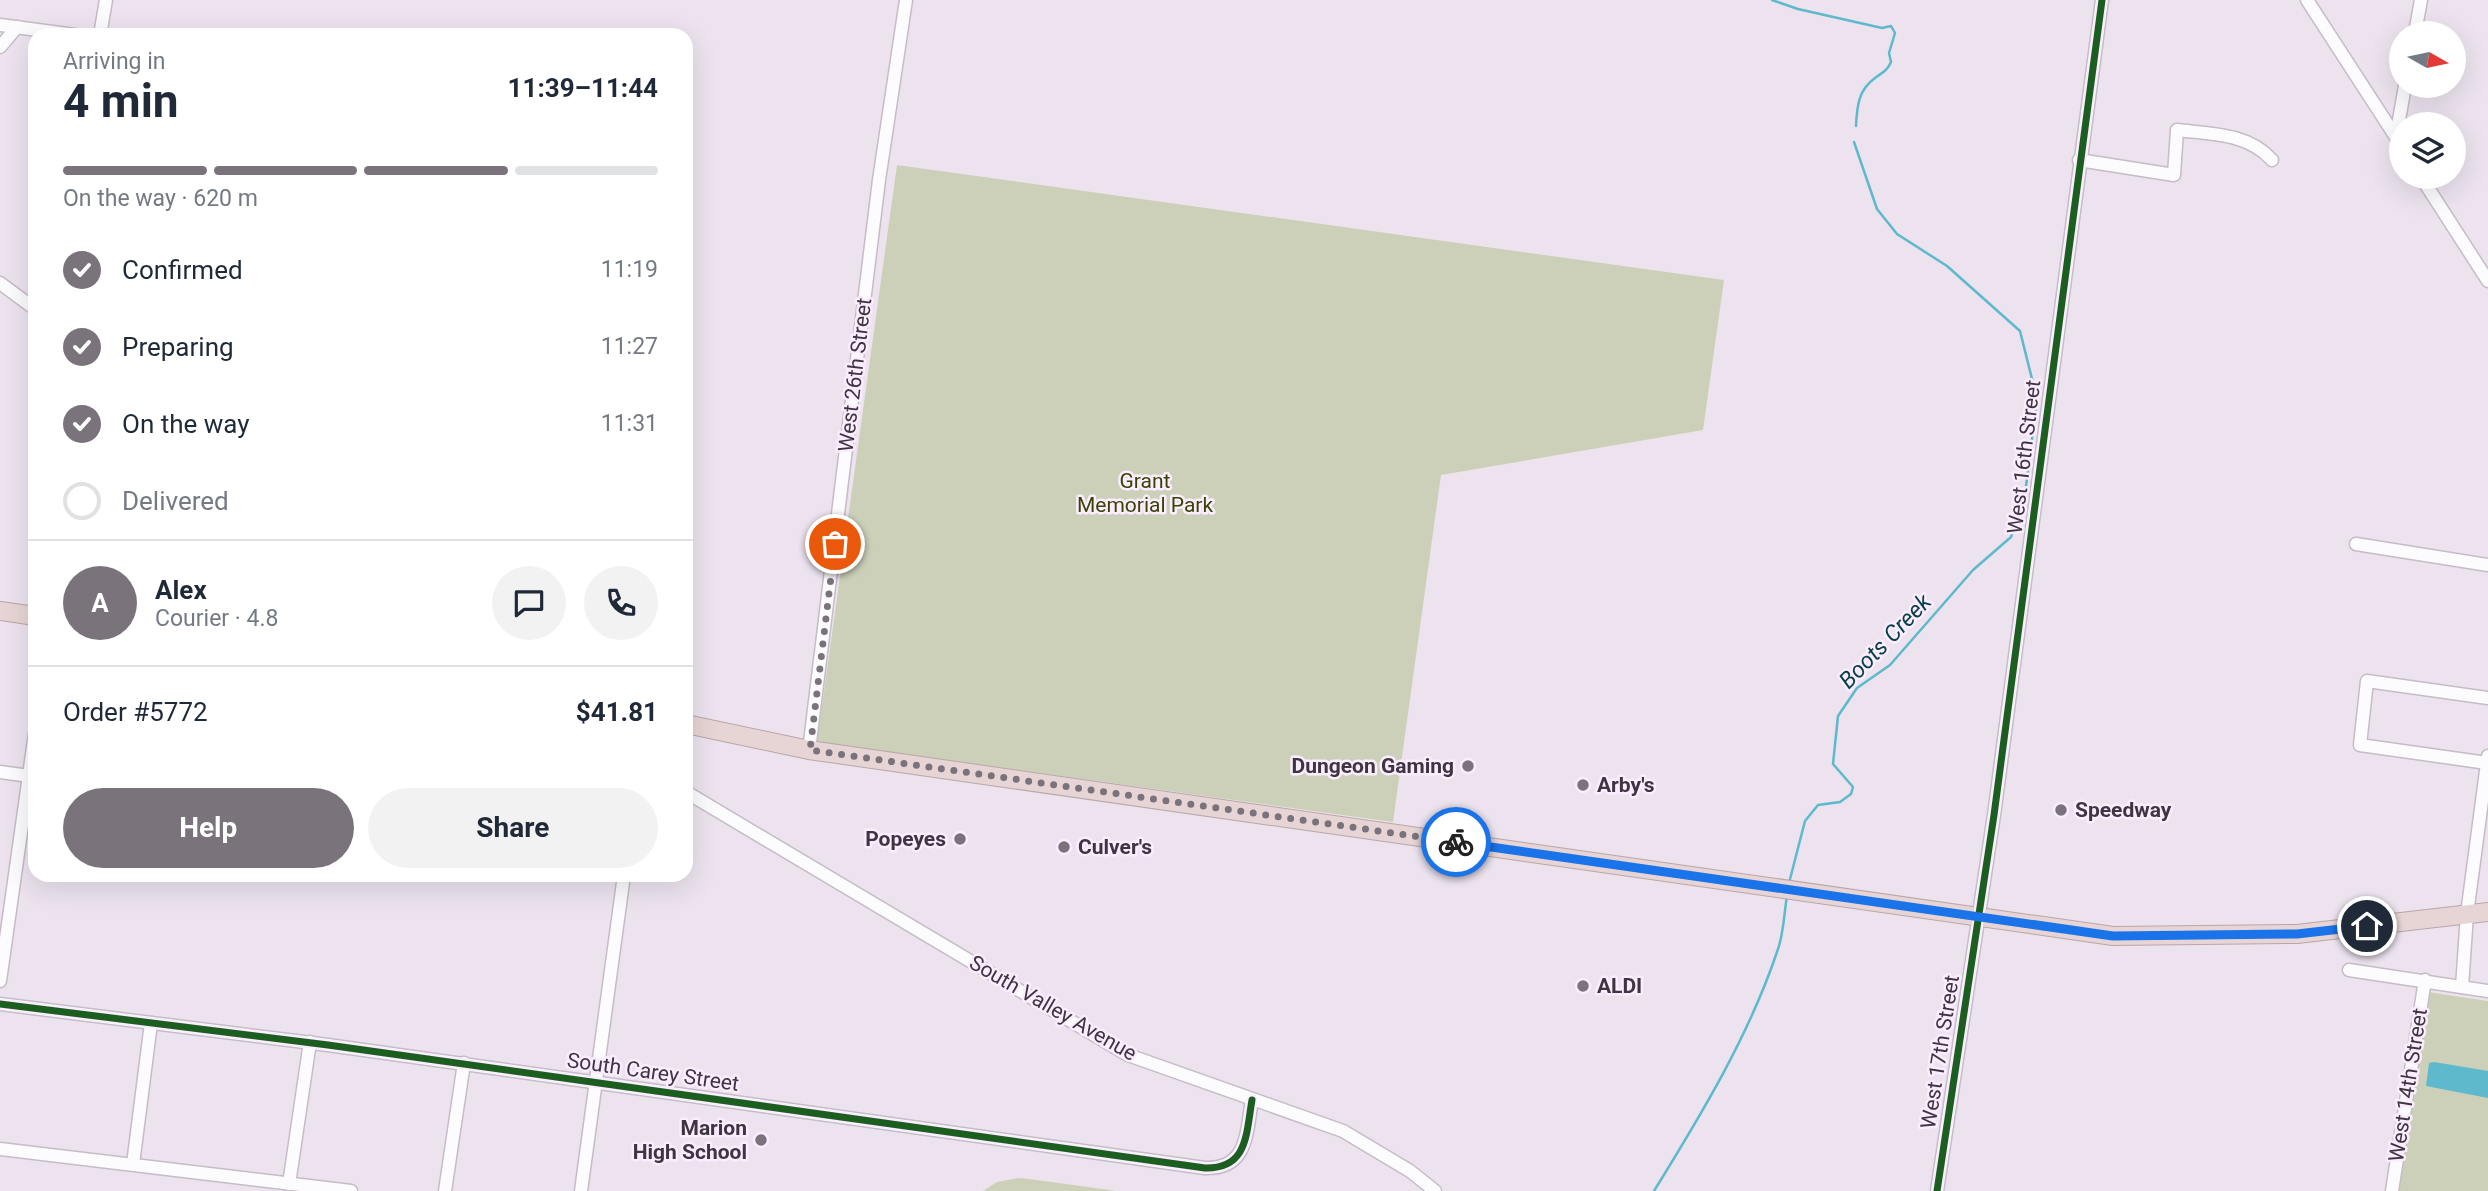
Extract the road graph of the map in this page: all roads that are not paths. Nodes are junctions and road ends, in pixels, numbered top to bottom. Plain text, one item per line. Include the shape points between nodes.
1 (106, 0) edge
2 (906, 0) edge
3 (2102, 0) edge
4 (2307, 0) edge
5 (2421, 0) edge
6 (2417, 21) edge
7 (0, 25) edge
8 (17, 27) junction
9 (101, 28) edge
10 (28, 29) edge
11 (0, 47) edge
12 (2389, 126) edge
13 (2079, 160) junction
14 (2272, 160) dead end
15 (2429, 189) edge
16 (2488, 281) edge
17 (0, 283) edge
18 (28, 304) edge
19 (2356, 544) dead end
20 (2488, 565) edge
21 (0, 611) edge
22 (28, 615) edge
23 (2488, 698) edge
24 (693, 725) edge
25 (810, 750) junction
26 (2487, 759) edge
27 (0, 772) edge
28 (28, 776) edge
29 (28, 783) edge
30 (693, 796) edge
31 (623, 882) edge
32 (2488, 912) edge
33 (2467, 915) junction
34 (1978, 918) junction
35 (2349, 970) dead end
36 (2424, 980) junction
37 (0, 981) edge
38 (2462, 987) junction
39 (2488, 991) edge
40 (0, 1004) edge
41 (151, 1023) junction
42 (310, 1042) junction
43 (464, 1063) junction
44 (595, 1082) junction
45 (1252, 1100) junction
46 (0, 1149) edge
47 (133, 1164) junction
48 (289, 1184) junction
49 (351, 1191) edge
50 (445, 1191) edge
51 (581, 1191) edge
52 (1435, 1191) edge
53 (1937, 1191) edge
54 (2392, 1191) edge

1 - 9 street
2 - 25 street, West 26th Street via 879,180
3 - 13 street, West 16th Street
4 - 12 street
5 - 6 street
7 - 8 street
8 - 10 street
8 - 11 street
13 - 14 street via 2174,175 2178,130 2248,142
13 - 34 street, West 16th Street
15 - 16 street
17 - 18 street
19 - 20 street
21 - 22 highway
23 - 26 street via 2367,681 2360,745
24 - 25 highway
25 - 34 highway
26 - 33 street
27 - 28 street
29 - 37 street
30 - 45 street, South Valley Avenue via 1128,1055
31 - 44 street
32 - 33 highway
33 - 34 highway via 2297,934 2113,936
33 - 38 street
34 - 53 street, West 17th Street
35 - 36 street
36 - 38 street
36 - 54 street, West 14th Street
38 - 39 street
40 - 41 street, South Carey Street
41 - 42 street, South Carey Street
41 - 47 street
42 - 43 street, South Carey Street
42 - 48 street
43 - 44 street, South Carey Street
43 - 50 street
44 - 45 street, South Carey Street via 1205,1168 1224,1168 1236,1159 1244,1143
44 - 51 street
45 - 52 street, South Valley Avenue via 1343,1131
46 - 47 street
47 - 48 street
48 - 49 street

